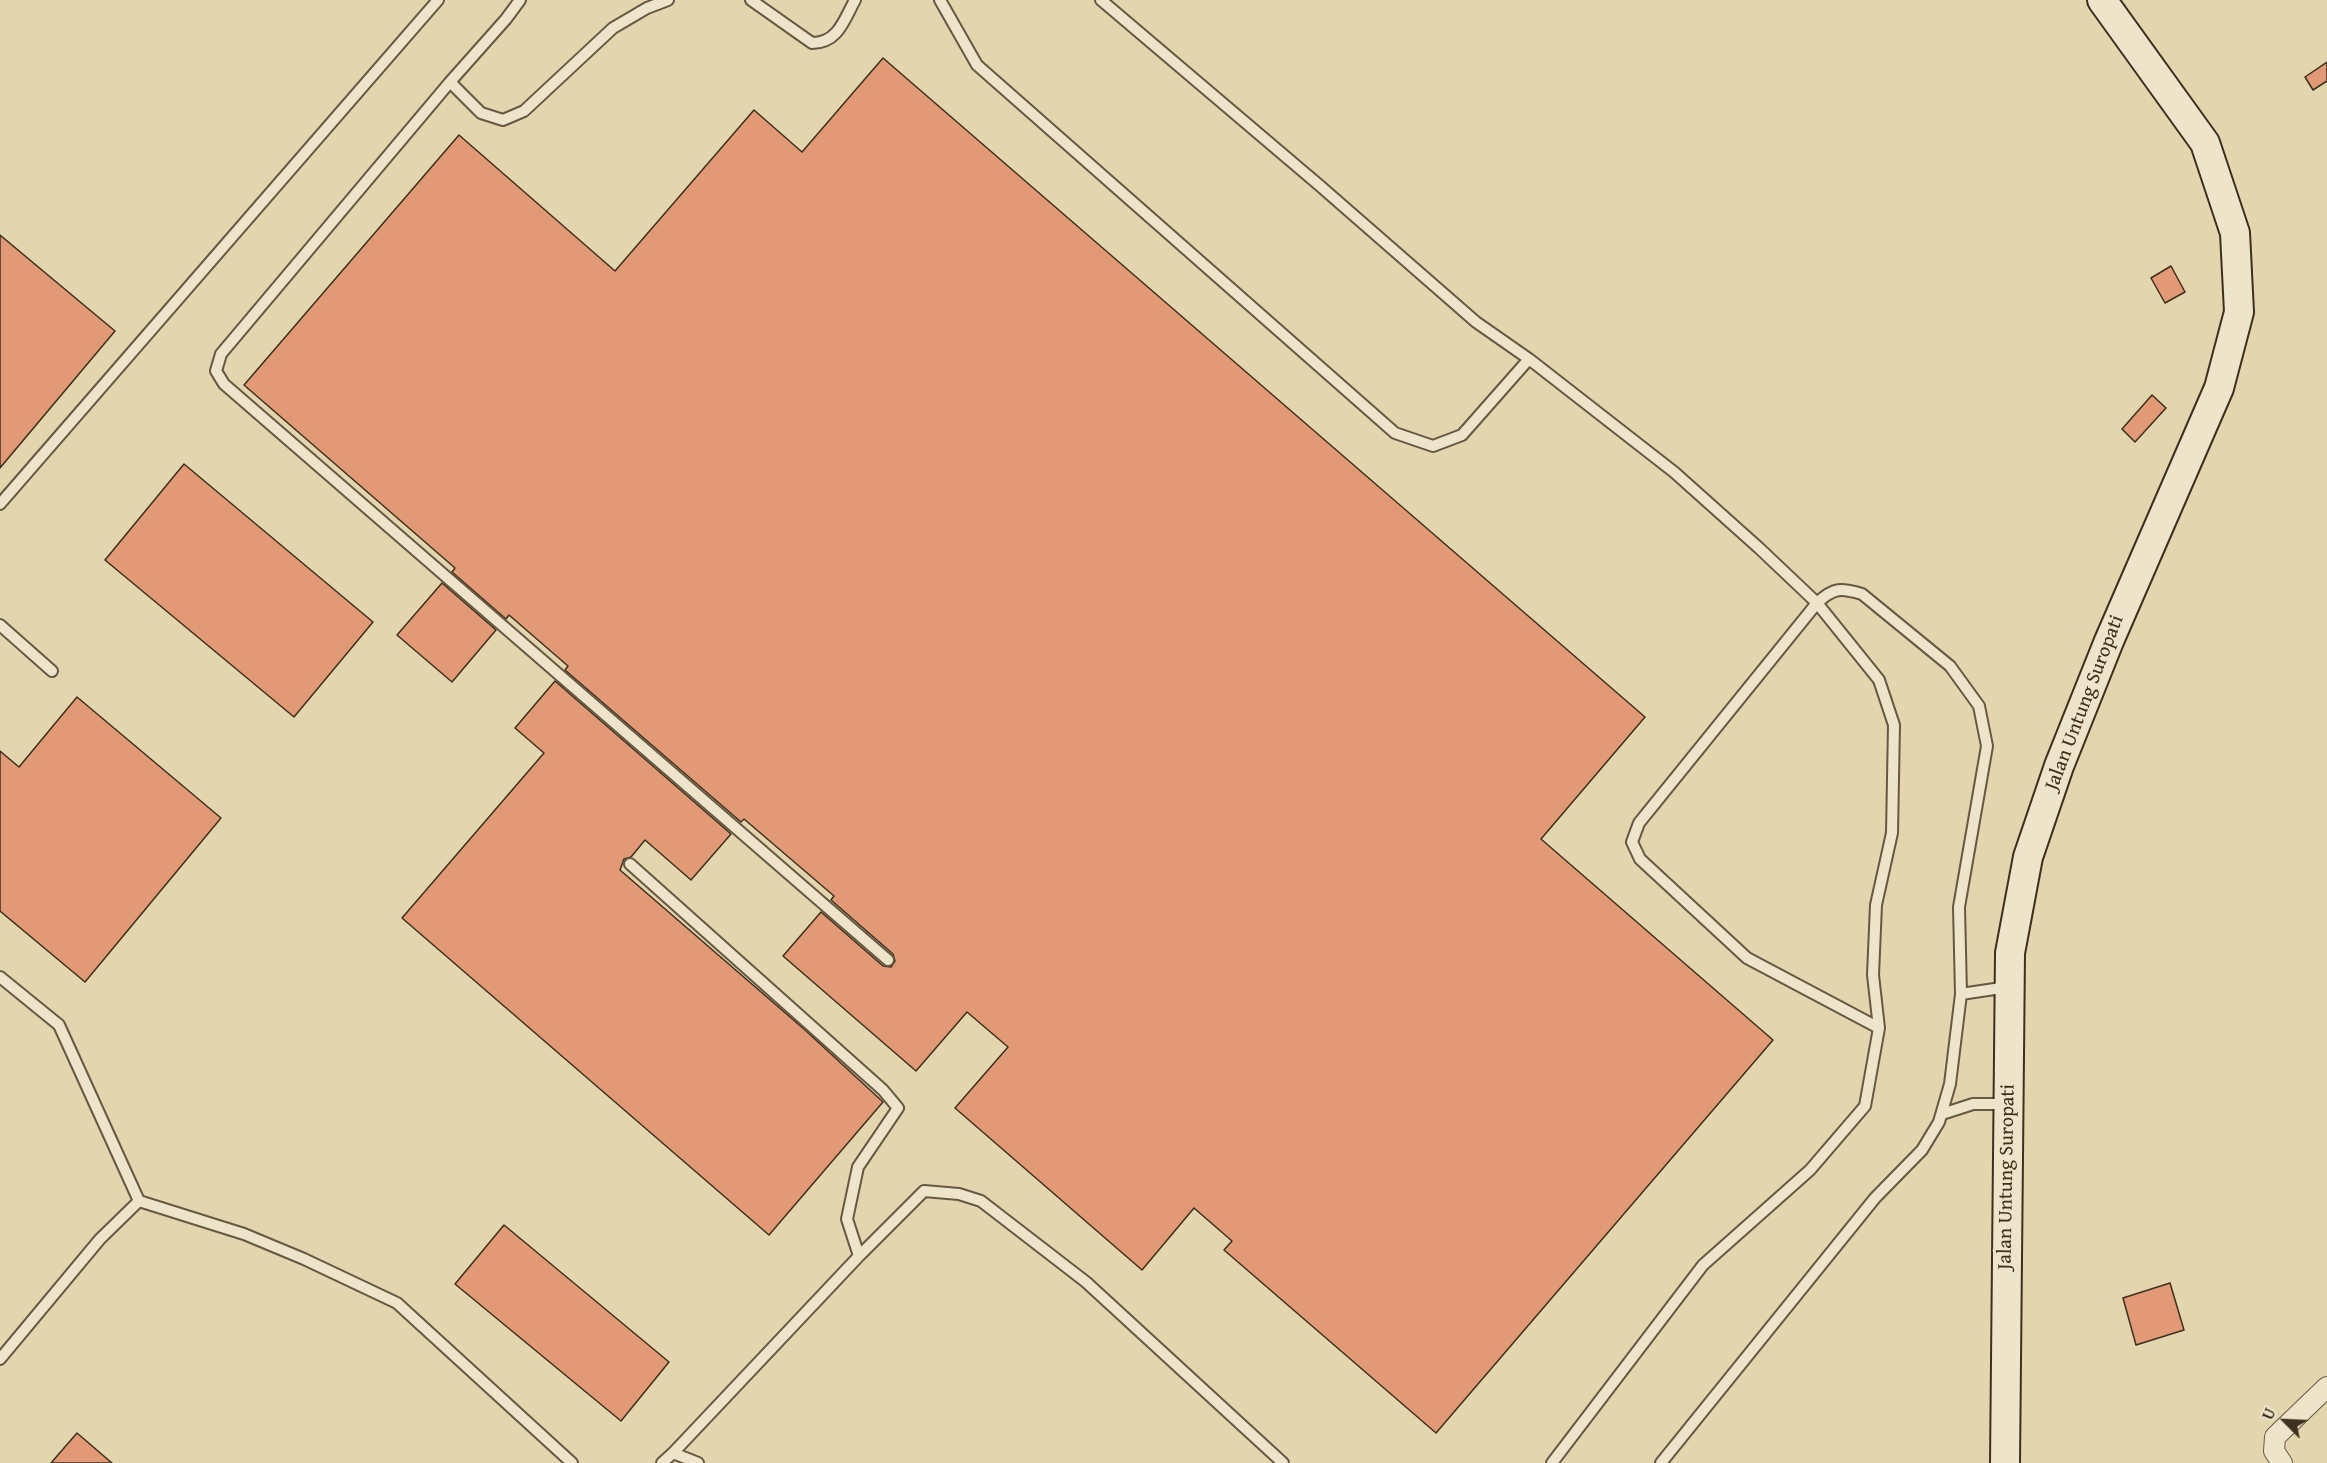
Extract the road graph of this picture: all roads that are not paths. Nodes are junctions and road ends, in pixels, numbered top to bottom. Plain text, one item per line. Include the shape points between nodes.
1 (438, 0) edge
2 (520, 0) edge
3 (668, 0) edge
4 (752, 0) edge
5 (855, 0) edge
6 (940, 0) edge
7 (1101, 0) edge
8 (2102, 0) edge
9 (450, 82) junction
10 (1529, 359) junction
11 (0, 504) edge
12 (1817, 603) junction
13 (0, 625) edge
14 (52, 671) dead end
15 (630, 864) dead end
16 (888, 960) dead end
17 (0, 976) edge
18 (2009, 987) junction
19 (1961, 994) junction
20 (1879, 1028) junction
21 (2008, 1104) junction
22 (1942, 1114) junction
23 (140, 1201) junction
24 (859, 1256) junction
25 (0, 1359) edge
26 (2327, 1387) edge
27 (674, 1453) junction
28 (572, 1463) edge
29 (662, 1463) edge
30 (698, 1463) edge
31 (1283, 1463) edge
32 (1552, 1463) edge
33 (1660, 1463) edge
34 (2005, 1463) edge
35 (2282, 1463) edge

1 - 11 lane
2 - 9 lane
3 - 9 lane via 613,28 524,111 503,120 481,113
4 - 5 lane via 812,43 822,43 836,34
6 - 10 lane via 977,65 1395,433 1433,446 1462,435
7 - 10 lane via 1476,322
8 - 18 main road, Jalan Untung Suropati via 2205,143 2235,233 2239,312 2219,388 2109,641 2055,777 2028,857 2010,953
9 - 16 lane via 221,354 216,371 224,384
10 - 12 lane via 1674,472
12 - 19 lane via 1831,591 1862,594 1950,666 1979,706 1987,746 1959,907
12 - 20 lane via 1879,680 1894,725 1892,832 1876,905 1873,975
12 - 20 lane via 1639,823 1632,842 1640,859 1747,958
13 - 14 lane
15 - 24 lane via 883,1090 898,1108 858,1167 847,1219
17 - 23 lane via 59,1025
18 - 19 lane
18 - 21 main road, Jalan Untung Suropati
19 - 22 lane via 1950,1084
20 - 32 lane via 1865,1106 1810,1170 1703,1265
21 - 22 lane via 1973,1104
21 - 34 main road, Jalan Untung Suropati
22 - 33 lane via 1922,1150 1875,1198
23 - 25 lane via 100,1239
23 - 28 lane via 304,1258 397,1303
24 - 27 lane
24 - 31 lane via 924,1191 959,1194 981,1201 1086,1282
26 - 35 street via 2275,1437 2274,1451
27 - 29 lane
27 - 30 lane

